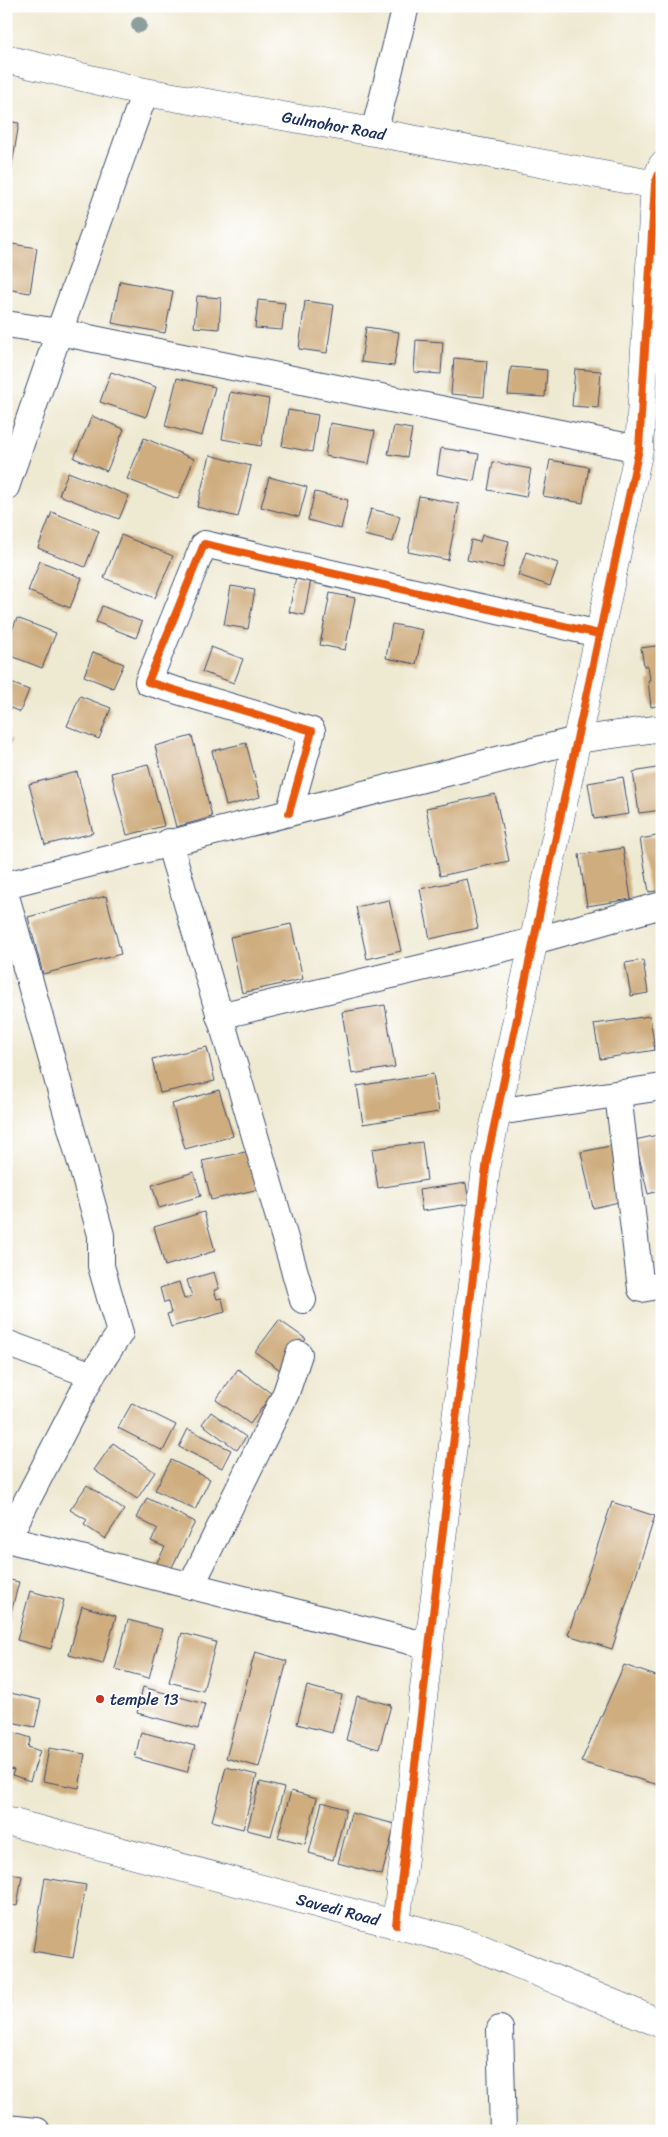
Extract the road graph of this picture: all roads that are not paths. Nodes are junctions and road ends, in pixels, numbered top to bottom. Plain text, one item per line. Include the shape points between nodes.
1 (406, 6) edge
2 (6, 59) edge
3 (145, 92) junction
4 (374, 132) junction
5 (659, 179) edge
6 (6, 324) edge
7 (59, 332) junction
8 (639, 449) junction
9 (6, 487) edge
10 (599, 634) junction
11 (662, 728) edge
12 (576, 740) junction
13 (289, 813) junction
14 (169, 842) junction
15 (6, 885) edge
16 (6, 896) edge
17 (662, 905) edge
18 (534, 941) junction
19 (219, 1016) junction
20 (662, 1087) edge
21 (618, 1094) junction
22 (497, 1112) junction
23 (662, 1285) edge
24 (303, 1300) dead end
25 (6, 1343) edge
26 (298, 1354) dead end
27 (92, 1375) junction
28 (7, 1539) edge
29 (191, 1586) junction
30 (429, 1646) junction
31 (6, 1821) edge
32 (396, 1925) junction
33 (662, 2024) edge
34 (500, 2029) dead end
35 (6, 2128) edge
36 (37, 2131) edge
37 (503, 2131) edge

1 - 4 street
2 - 3 street, Gulmohor Road
3 - 4 street, Gulmohor Road
3 - 7 street
4 - 5 street, Gulmohor Road
5 - 8 street
6 - 7 street
7 - 8 street
7 - 9 street
8 - 10 street
10 - 12 street
10 - 13 street via 204,544 148,682 312,731
11 - 12 street
12 - 13 street
12 - 18 street
13 - 14 street
14 - 15 street
14 - 19 street
16 - 27 street via 101,1235 101,1266 120,1333
17 - 18 street
18 - 19 street
18 - 22 street
19 - 24 street
20 - 21 street
21 - 22 street
21 - 23 street via 641,1289
22 - 30 street via 486,1159
25 - 27 street
26 - 29 street via 286,1392
27 - 28 street
28 - 29 street
29 - 30 street
30 - 32 street
31 - 32 street, Savedi Road
32 - 33 street, Savedi Road via 470,1944
34 - 37 street
35 - 36 street

